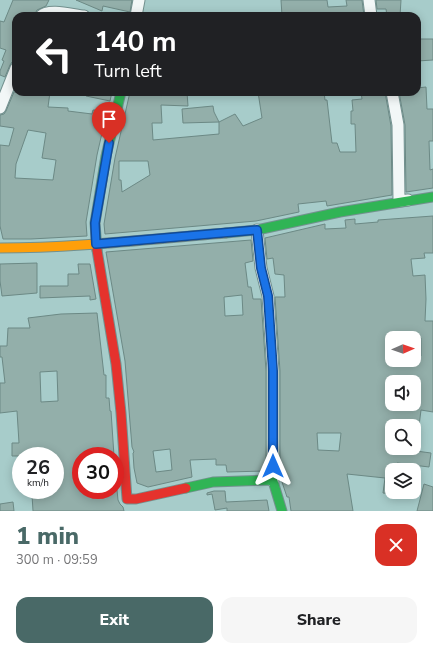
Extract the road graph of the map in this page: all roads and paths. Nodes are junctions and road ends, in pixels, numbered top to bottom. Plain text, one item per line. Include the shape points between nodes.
1 (139, 0) edge
2 (369, 0) edge
3 (137, 12) edge
4 (371, 12) edge
5 (12, 78) edge
6 (120, 96) edge
7 (393, 96) edge
8 (0, 108) edge
9 (433, 197) edge
10 (410, 200) junction
11 (257, 230) junction
12 (96, 244) junction
13 (0, 248) edge
14 (273, 481) junction
15 (282, 511) edge

1 - 3 street
2 - 4 street
5 - 8 street
6 - 12 street via 106,156 95,223
7 - 10 street via 398,125 399,201
9 - 10 street
10 - 11 street
11 - 12 street
11 - 14 street via 261,268 268,296 273,371
12 - 13 street
12 - 14 street via 116,364 127,499 213,482
14 - 15 street

